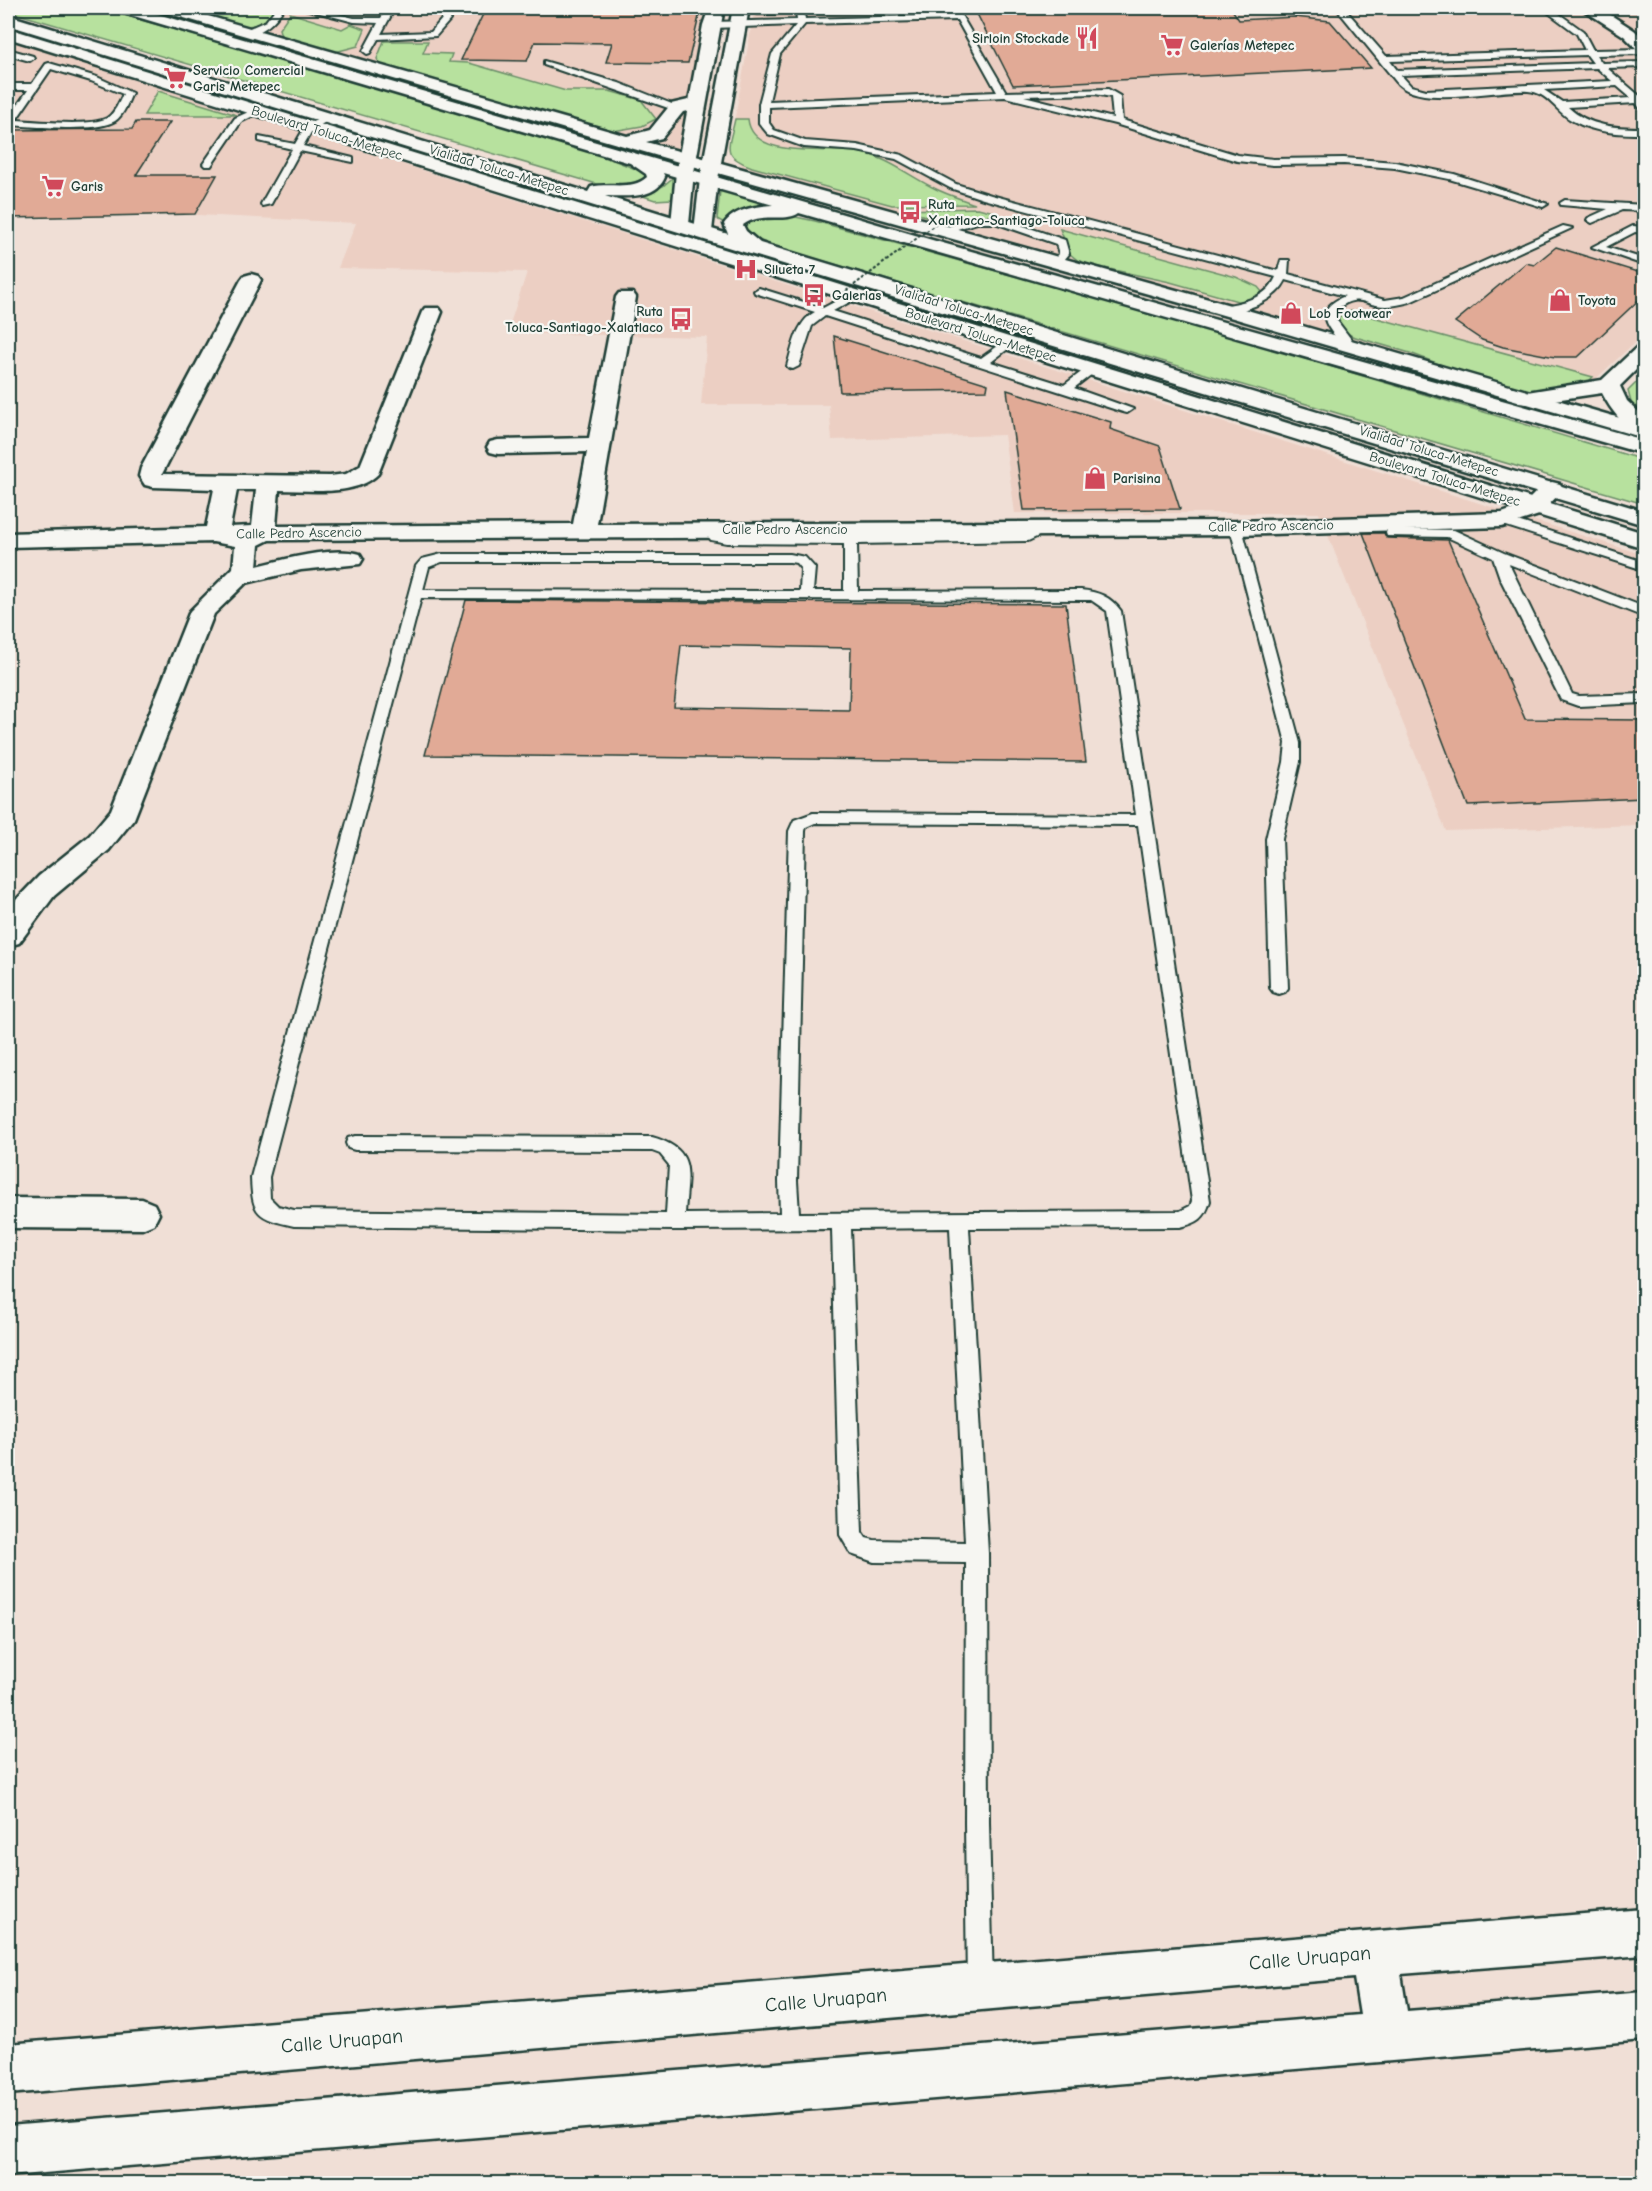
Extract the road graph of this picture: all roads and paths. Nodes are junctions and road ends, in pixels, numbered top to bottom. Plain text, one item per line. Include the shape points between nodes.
1 (122, 8) edge
2 (165, 8) edge
3 (280, 8) edge
4 (289, 8) edge
5 (305, 8) edge
6 (391, 8) edge
7 (451, 8) edge
8 (861, 8) edge
9 (953, 8) edge
10 (1340, 8) edge
11 (1546, 8) edge
12 (1590, 8) edge
13 (1611, 8) edge
14 (800, 9) edge
15 (727, 15) edge
16 (960, 17) junction
17 (8, 20) edge
18 (384, 21) junction
19 (802, 23) junction
20 (248, 32) junction
21 (8, 33) edge
22 (376, 37) junction
23 (270, 38) junction
24 (1640, 42) edge
25 (65, 51) junction
26 (1589, 51) junction
27 (8, 52) edge
28 (30, 58) dead end
29 (1384, 59) junction
30 (546, 63) dead end
31 (365, 64) junction
32 (1644, 64) edge
33 (49, 66) junction
34 (1600, 66) junction
35 (1395, 73) junction
36 (1620, 83) junction
37 (8, 87) edge
38 (36, 87) junction
39 (1532, 88) junction
40 (1003, 94) junction
41 (697, 103) junction
42 (764, 104) junction
43 (1642, 104) edge
44 (1559, 105) junction
45 (677, 108) junction
46 (258, 111) junction
47 (328, 118) junction
48 (9, 122) edge
49 (1118, 122) junction
50 (309, 127) junction
51 (1644, 131) edge
52 (262, 139) dead end
53 (298, 147) junction
54 (630, 149) junction
55 (445, 153) junction
56 (350, 160) dead end
57 (208, 164) dead end
58 (426, 164) junction
59 (687, 165) junction
60 (710, 172) junction
61 (522, 189) junction
62 (564, 190) junction
63 (1644, 200) edge
64 (1565, 203) dead end
65 (266, 204) dead end
66 (1543, 204) dead end
67 (1624, 206) junction
68 (1644, 208) edge
69 (791, 211) junction
70 (836, 217) junction
71 (901, 218) junction
72 (1592, 220) dead end
73 (680, 224) junction
74 (1567, 228) dead end
75 (1644, 230) edge
76 (703, 231) junction
77 (939, 232) junction
78 (755, 247) junction
79 (802, 260) junction
80 (1285, 262) dead end
81 (1644, 262) edge
82 (766, 268) junction
83 (1080, 269) junction
84 (1284, 276) junction
85 (251, 280) dead end
86 (1095, 290) junction
87 (759, 291) dead end
88 (855, 296) junction
89 (1353, 296) junction
90 (626, 297) dead end
91 (830, 303) dead end
92 (1223, 309) junction
93 (432, 312) dead end
94 (822, 313) junction
95 (1009, 343) junction
96 (1351, 347) junction
97 (1644, 351) edge
98 (1098, 358) junction
99 (982, 363) junction
100 (793, 366) dead end
101 (1609, 385) junction
102 (1065, 390) junction
103 (1527, 398) junction
104 (1127, 409) dead end
105 (1644, 430) edge
106 (598, 445) junction
107 (498, 447) dead end
108 (1644, 447) edge
109 (227, 483) junction
110 (268, 484) junction
111 (1552, 489) junction
112 (1536, 508) junction
113 (1644, 518) edge
114 (1502, 520) junction
115 (1236, 528) junction
116 (584, 530) junction
117 (1392, 533) dead end
118 (216, 535) junction
119 (850, 535) junction
120 (256, 537) junction
121 (8, 540) edge
122 (1644, 541) edge
123 (1499, 556) junction
124 (351, 559) dead end
125 (1644, 566) edge
126 (240, 577) junction
127 (416, 594) junction
128 (806, 595) junction
129 (850, 595) junction
130 (1642, 606) edge
131 (1644, 699) edge
132 (1144, 820) junction
133 (8, 934) edge
134 (1279, 988) dead end
135 (355, 1143) dead end
136 (8, 1213) edge
137 (142, 1214) dead end
138 (960, 1219) junction
139 (841, 1221) junction
140 (675, 1222) junction
141 (790, 1222) junction
142 (978, 1553) junction
143 (1644, 1932) edge
144 (1373, 1953) junction
145 (980, 1987) junction
146 (1644, 2016) edge
147 (1388, 2037) junction
148 (8, 2070) edge
149 (8, 2151) edge

1 - 31 main road
2 - 20 main road
3 - 20 lane via 265,26
4 - 23 lane
5 - 18 lane via 354,20
6 - 18 lane
7 - 22 lane via 433,34
8 - 14 lane
9 - 16 lane
10 - 29 lane
11 - 26 lane via 1581,33
12 - 24 main road
13 - 24 main road via 1636,24
14 - 15 lane
14 - 19 lane
15 - 19 lane
15 - 41 main road
15 - 60 main road
16 - 19 lane
16 - 40 lane
17 - 47 main road, Vialidad Toluca-Metepec
18 - 22 lane
19 - 42 lane via 776,54
20 - 23 main road
21 - 25 main road, Boulevard Toluca-Metepec
22 - 31 lane
23 - 31 main road
24 - 26 lane
25 - 33 lane
25 - 46 main road, Boulevard Toluca-Metepec
26 - 29 lane
26 - 34 lane
27 - 28 lane
29 - 35 lane
30 - 45 lane
31 - 54 main road
32 - 34 lane
33 - 38 lane
33 - 48 lane via 126,91 115,117 101,123
34 - 35 lane
34 - 36 lane
35 - 39 lane via 1402,86 1426,93
36 - 39 lane
36 - 43 lane
37 - 38 lane
38 - 48 lane
39 - 44 lane
40 - 42 lane
40 - 49 lane
40 - 49 lane via 1108,92 1115,96
41 - 45 main road
41 - 59 main road
42 - 84 lane via 764,123 771,132 790,140 879,151 908,161 953,186 987,197
43 - 44 lane
44 - 51 lane via 1575,119 1613,131
45 - 54 main road via 656,134
46 - 50 main road, Boulevard Toluca-Metepec
46 - 57 lane via 238,120
47 - 50 lane
47 - 55 main road, Vialidad Toluca-Metepec
49 - 66 lane via 1237,158 1395,165 1451,176
50 - 53 lane
50 - 58 main road, Boulevard Toluca-Metepec
52 - 53 lane
53 - 56 lane
53 - 65 lane
54 - 59 main road
54 - 62 main road via 654,171 656,177 649,187 620,192
55 - 58 main road
55 - 61 main road, Vialidad Toluca-Metepec
58 - 61 main road, Boulevard Toluca-Metepec
59 - 60 main road
59 - 73 main road
60 - 70 main road
60 - 71 main road
60 - 76 main road
61 - 62 main road
61 - 82 main road, Boulevard Toluca-Metepec
62 - 73 main road, Vialidad Toluca-Metepec
63 - 67 lane
64 - 67 lane
67 - 68 lane
67 - 72 lane
69 - 70 main road
69 - 77 main road via 873,234
69 - 78 main road via 741,216 734,230
70 - 71 main road
70 - 77 main road
71 - 77 main road
73 - 76 main road, Vialidad Toluca-Metepec
74 - 89 lane via 1406,300 1385,303
75 - 81 lane via 1633,229 1597,247
76 - 78 main road, Vialidad Toluca-Metepec
77 - 83 main road
77 - 86 main road
77 - 91 path, bridge
78 - 79 main road, Vialidad Toluca-Metepec
78 - 82 main road
79 - 82 main road
79 - 98 main road, Vialidad Toluca-Metepec
80 - 84 lane
82 - 88 main road, Boulevard Toluca-Metepec
83 - 86 main road
83 - 92 main road
84 - 89 lane
84 - 92 lane via 1260,302
85 - 109 main road via 150,476 162,482
86 - 108 main road
87 - 94 lane
88 - 94 lane
88 - 95 main road, Boulevard Toluca-Metepec
89 - 96 lane via 1330,307 1328,313 1331,325
90 - 106 main road
92 - 96 main road
93 - 110 main road via 370,469 350,481
94 - 99 lane
94 - 100 lane via 806,326
95 - 98 main road, Boulevard Toluca-Metepec via 1057,358
95 - 99 lane
96 - 103 main road
97 - 101 main road
98 - 102 lane
98 - 111 main road, Vialidad Toluca-Metepec via 1160,368
98 - 112 main road, Boulevard Toluca-Metepec
99 - 102 lane
101 - 103 main road
101 - 105 main road via 1618,404
102 - 104 lane
103 - 105 main road
106 - 107 main road
106 - 116 main road
109 - 110 main road
109 - 118 main road
110 - 120 main road
111 - 112 main road, Calle Pedro Ascencio
111 - 113 main road, Vialidad Toluca-Metepec
112 - 114 main road, Calle Pedro Ascencio via 1523,516
112 - 122 main road, Boulevard Toluca-Metepec
114 - 115 main road, Calle Pedro Ascencio
114 - 125 lane
115 - 119 main road, Calle Pedro Ascencio via 1038,528
115 - 134 lane via 1293,743 1274,838
116 - 119 main road, Calle Pedro Ascencio
116 - 120 main road, Calle Pedro Ascencio
117 - 123 lane via 1449,533
118 - 120 main road, Calle Pedro Ascencio
118 - 121 main road, Calle Pedro Ascencio
119 - 129 lane
120 - 126 main road
123 - 130 lane
123 - 131 lane via 1566,697 1578,701
124 - 126 main road via 301,563
126 - 133 main road via 203,611 124,812 112,831 48,885
127 - 128 lane
127 - 128 lane via 423,566 442,558 790,558 800,560 808,568
127 - 140 lane via 260,1177 261,1201 272,1213 294,1218
128 - 129 lane
129 - 132 lane via 1081,594 1109,603 1114,611
132 - 138 lane via 1201,1201 1198,1211 1180,1219
132 - 141 lane via 813,818 800,824 788,1181
135 - 140 lane via 652,1144 666,1148 678,1163
136 - 137 main road
138 - 139 lane
138 - 142 lane
139 - 141 lane
139 - 142 lane via 851,1535 859,1546 874,1551
140 - 141 lane
142 - 145 lane via 976,1823
143 - 144 main road, Calle Uruapan
144 - 145 main road, Calle Uruapan
144 - 147 main road
145 - 148 main road, Calle Uruapan
146 - 147 main road
147 - 149 main road

